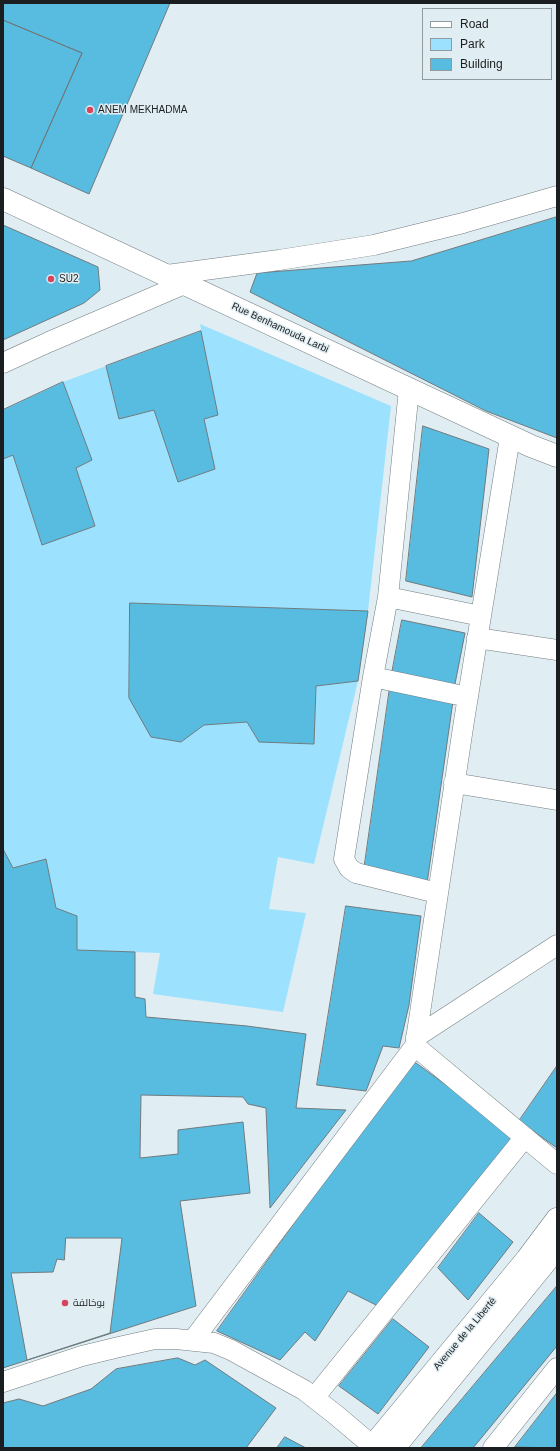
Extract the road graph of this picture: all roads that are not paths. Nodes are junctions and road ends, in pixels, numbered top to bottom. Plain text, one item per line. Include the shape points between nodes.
1 (557, 196) edge
2 (3, 199) edge
3 (175, 279) junction
4 (3, 363) edge
5 (408, 388) junction
6 (510, 436) junction
7 (557, 456) edge
8 (388, 597) junction
9 (481, 616) junction
10 (477, 638) junction
11 (557, 650) edge
12 (374, 677) junction
13 (468, 697) junction
14 (454, 782) junction
15 (557, 800) edge
16 (438, 894) junction
17 (557, 945) edge
18 (416, 1041) junction
19 (525, 1137) junction
20 (557, 1164) edge
21 (557, 1219) edge
22 (557, 1248) edge
23 (193, 1340) junction
24 (557, 1368) edge
25 (3, 1382) edge
26 (314, 1398) junction
27 (378, 1448) edge
28 (492, 1448) edge

1 - 3 street via 374,245
2 - 3 street, Rue Benhamouda Larbi
3 - 4 street
3 - 5 street, Rue Benhamouda Larbi
5 - 6 street, Rue Benhamouda Larbi
5 - 8 street
6 - 7 street, Rue Benhamouda Larbi
6 - 9 street
8 - 9 street
8 - 12 street
9 - 10 street
10 - 11 street
10 - 13 street
12 - 13 street
12 - 16 street via 344,859 349,868 356,873
13 - 14 street
14 - 15 street
14 - 16 street
16 - 18 street
17 - 18 street
18 - 19 street
18 - 23 street
19 - 20 street
19 - 26 street
21 - 27 street, Avenue de la Liberté
22 - 27 street, Avenue de la Liberté
23 - 25 street via 155,1339 119,1346
23 - 26 street via 214,1343 231,1350 277,1374
24 - 28 street
26 - 27 street

